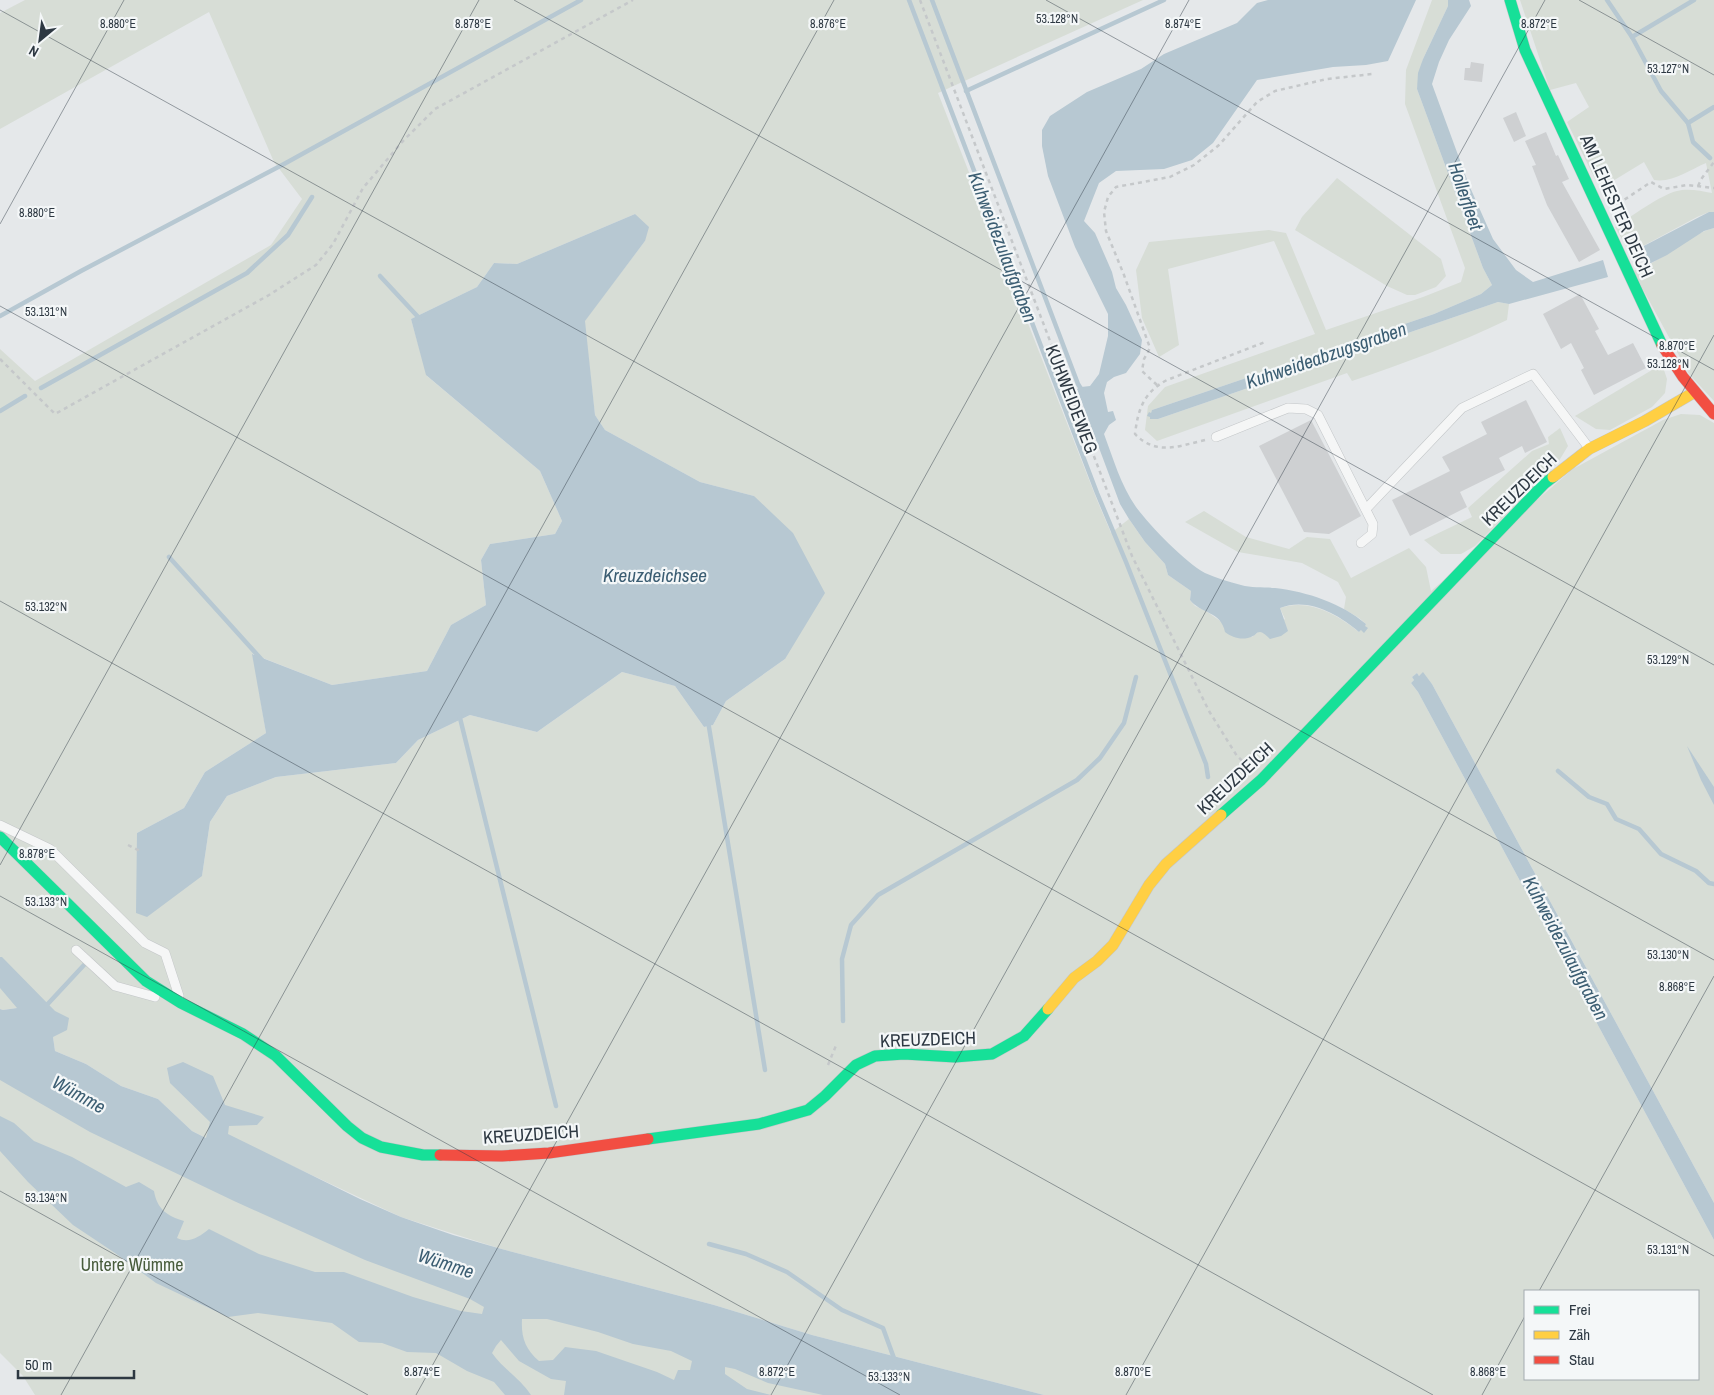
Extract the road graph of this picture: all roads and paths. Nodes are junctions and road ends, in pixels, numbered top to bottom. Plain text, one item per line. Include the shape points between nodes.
1 (633, 0) edge
2 (920, 0) edge
3 (1510, 0) edge
4 (1372, 74) dead end
5 (1714, 162) edge
6 (1698, 186) junction
7 (1714, 188) edge
8 (1600, 216) junction
9 (1265, 342) dead end
10 (0, 359) edge
11 (1157, 385) junction
12 (1693, 393) junction
13 (1714, 414) edge
14 (1216, 437) joint
15 (1590, 449) junction
16 (1366, 509) junction
17 (1361, 542) dead end
18 (1261, 780) junction
19 (0, 825) edge
20 (0, 837) edge
21 (128, 845) dead end
22 (140, 851) dead end
23 (76, 950) dead end
24 (181, 1003) junction

1 - 10 path via 435,109 363,188 333,244 316,265 269,296 55,414
2 - 18 path, KUHWEIDEWEG via 1132,556 1209,711 1237,756
3 - 8 street, AM LEHESTER DEICH via 1525,50
4 - 11 path via 1275,90 1257,102 1219,145 1194,165 1170,177 1116,187 1108,197 1104,212 1106,231 1150,348 1142,371
5 - 6 path
6 - 7 path
6 - 8 path via 1664,189 1651,182
8 - 12 street, AM LEHESTER DEICH via 1657,336
9 - 11 path
11 - 14 path via 1142,402 1136,423 1135,434 1142,441 1157,448 1173,448
12 - 13 street, AM LEHESTER DEICH
12 - 15 street, KREUZDEICH
14 - 16 lane via 1288,408 1306,409 1318,415
15 - 16 lane via 1533,374 1462,408
15 - 18 street, KREUZDEICH via 1544,484
16 - 17 lane via 1372,534
18 - 24 street, KREUZDEICH via 1166,864 1148,885 1113,945 1074,978 1024,1036 992,1054 875,1056 856,1065 808,1110 760,1124 549,1153 502,1156 423,1155 381,1147 347,1126 276,1056 243,1034
19 - 24 lane via 50,849 145,943 165,953
20 - 24 street, KREUZDEICH via 146,982
21 - 22 path
23 - 24 lane via 115,986

